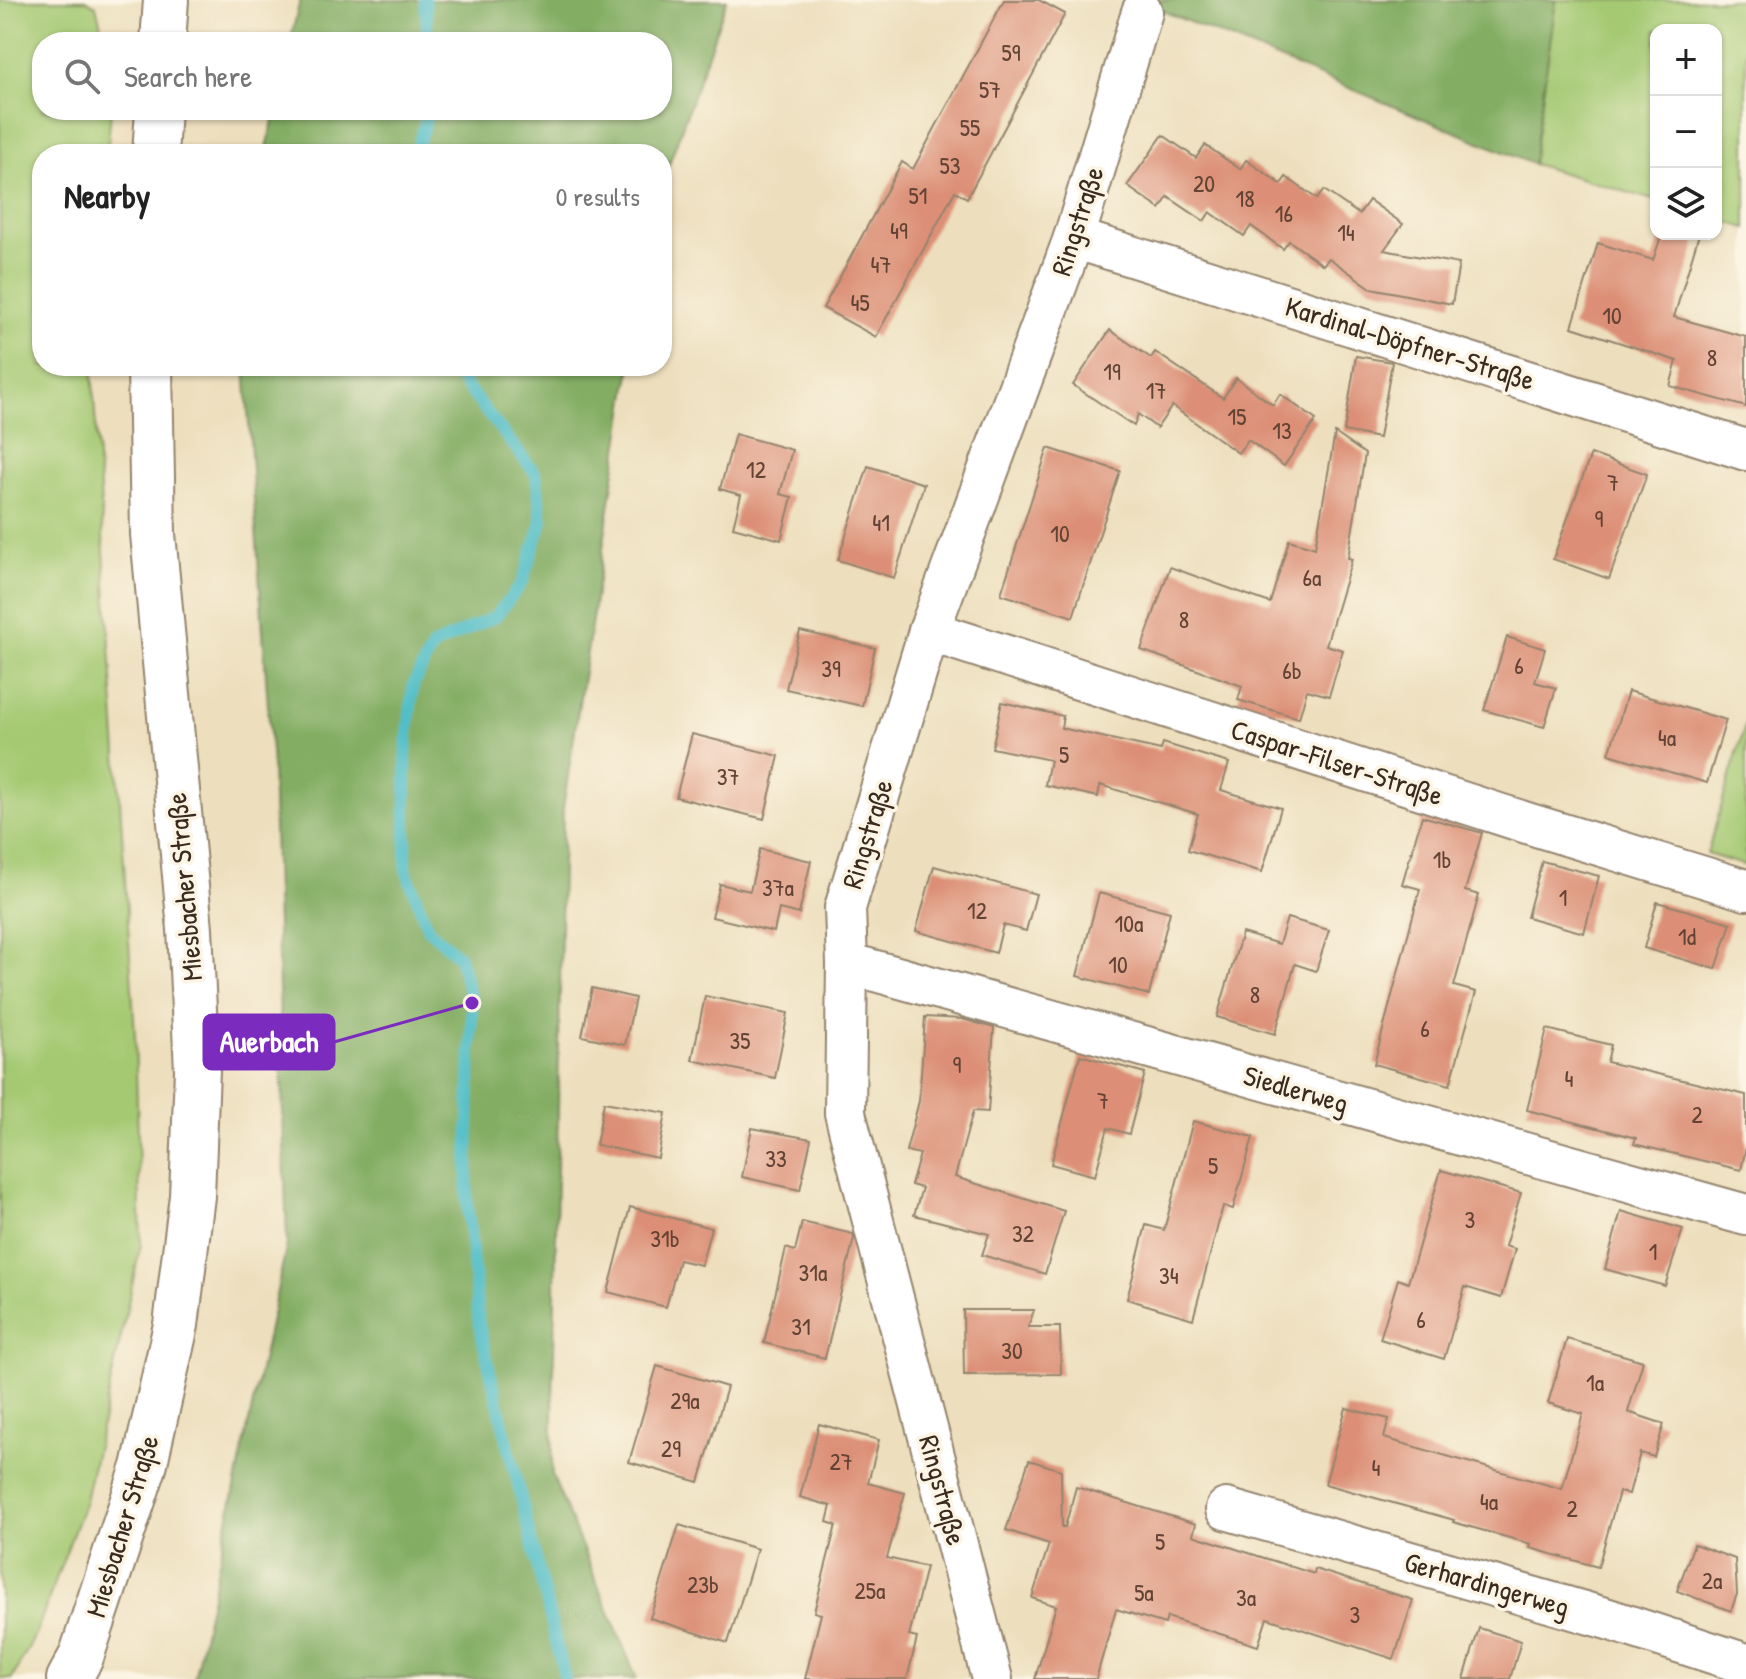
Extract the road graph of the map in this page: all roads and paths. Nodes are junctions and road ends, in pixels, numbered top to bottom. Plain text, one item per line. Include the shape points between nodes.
1 (166, 0) edge
2 (1142, 12) dead end
3 (164, 32) edge
4 (157, 120) edge
5 (156, 144) edge
6 (1074, 238) junction
7 (150, 376) edge
8 (1746, 450) edge
9 (929, 631) junction
10 (1746, 890) edge
11 (847, 963) junction
12 (1746, 1215) edge
13 (1226, 1509) dead end
14 (1746, 1664) edge
15 (69, 1679) edge
16 (992, 1679) edge

1 - 3 main road
2 - 6 street, Ringstraße
4 - 5 main road
6 - 8 street, Kardinal-Döpfner-Straße
6 - 9 street, Ringstraße
7 - 15 main road, Miesbacher Straße via 153,534 190,929 197,1070 192,1196 176,1325 144,1467
9 - 10 street, Caspar-Filser-Straße
9 - 11 street, Ringstraße via 845,908
11 - 12 street, Siedlerweg
11 - 16 street, Ringstraße via 845,1113
13 - 14 street, Gerhardingerweg

